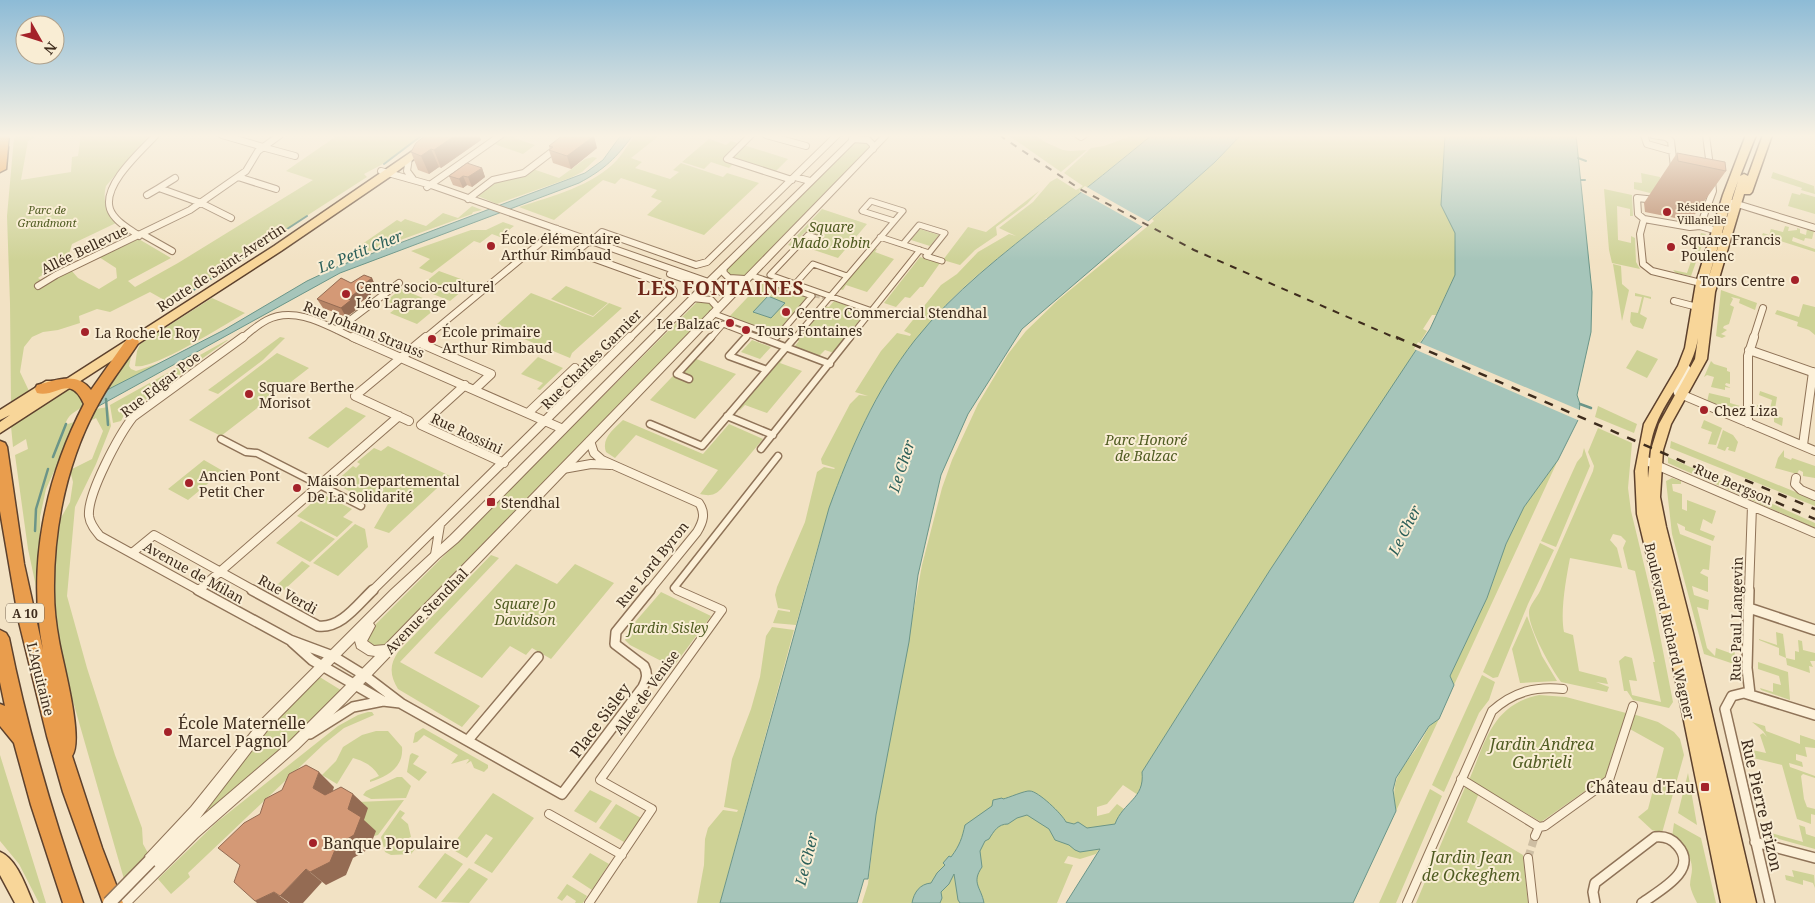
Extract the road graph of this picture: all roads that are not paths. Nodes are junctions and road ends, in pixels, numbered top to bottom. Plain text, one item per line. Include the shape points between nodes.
1 (119, 177) edge
2 (238, 177) joint
3 (380, 177) edge
4 (380, 177) edge
5 (399, 177) edge
6 (405, 177) edge
7 (440, 177) edge
8 (506, 177) edge
9 (791, 177) edge
10 (814, 177) edge
11 (846, 177) edge
12 (1712, 177) edge
13 (1730, 177) edge
14 (1734, 177) edge
15 (1744, 177) edge
16 (1752, 177) edge
17 (175, 178) dead end
18 (794, 178) junction
19 (413, 179) joint
20 (810, 181) junction
21 (428, 186) junction
22 (159, 188) junction
23 (276, 189) dead end
24 (147, 195) dead end
25 (1700, 197) edge
26 (1709, 199) junction
27 (1726, 199) junction
28 (466, 200) junction
29 (1662, 201) dead end
30 (201, 202) junction
31 (1737, 204) junction
32 (1696, 208) dead end
33 (1706, 211) junction
34 (230, 218) dead end
35 (1644, 219) junction
36 (894, 221) junction
37 (1700, 226) junction
38 (1815, 228) edge
39 (555, 231) junction
40 (1716, 232) junction
41 (141, 235) junction
42 (880, 237) junction
43 (820, 239) dead end
44 (588, 243) junction
45 (903, 244) junction
46 (1723, 248) junction
47 (920, 250) junction
48 (172, 251) dead end
49 (930, 253) junction
50 (942, 261) dead end
51 (724, 268) junction
52 (847, 276) junction
53 (748, 277) junction
54 (399, 283) dead end
55 (707, 284) junction
56 (795, 284) junction
57 (1706, 284) junction
58 (38, 286) dead end
59 (732, 293) junction
60 (830, 296) junction
61 (692, 298) junction
62 (1674, 302) dead end
63 (1702, 308) junction
64 (1763, 308) dead end
65 (872, 310) junction
66 (715, 311) junction
67 (270, 319) joint
68 (337, 330) junction
69 (749, 334) junction
70 (132, 342) junction
71 (420, 343) junction
72 (786, 347) junction
73 (1749, 350) junction
74 (401, 358) junction
75 (830, 364) junction
76 (1684, 366) junction
77 (575, 368) dead end
78 (767, 370) junction
79 (1814, 373) edge
80 (689, 379) dead end
81 (68, 382) junction
82 (465, 385) junction
83 (42, 389) junction
84 (475, 389) junction
85 (1685, 396) junction
86 (90, 404) junction
87 (14, 413) junction
88 (528, 413) junction
89 (0, 416) edge
90 (399, 416) junction
91 (727, 416) junction
92 (409, 421) dead end
93 (546, 422) junction
94 (1748, 423) junction
95 (650, 424) dead end
96 (0, 428) edge
97 (563, 429) junction
98 (773, 435) junction
99 (221, 439) dead end
100 (590, 441) junction
101 (1803, 445) junction
102 (0, 447) edge
103 (761, 449) dead end
104 (1815, 451) edge
105 (778, 456) dead end
106 (1649, 462) junction
107 (504, 464) junction
108 (615, 466) junction
109 (563, 469) junction
110 (1796, 478) dead end
111 (320, 484) junction
112 (1815, 496) edge
113 (361, 506) dead end
114 (1752, 506) junction
115 (89, 522) joint
116 (440, 525) junction
117 (1815, 532) edge
118 (132, 553) junction
119 (435, 555) junction
120 (218, 572) junction
121 (199, 590) junction
122 (395, 593) junction
123 (1749, 608) junction
124 (1815, 630) edge
125 (0, 638) edge
126 (290, 640) junction
127 (615, 644) joint
128 (388, 650) junction
129 (333, 656) junction
130 (538, 657) dead end
131 (322, 666) junction
132 (364, 675) junction
133 (355, 685) junction
134 (1563, 689) dead end
135 (1750, 694) junction
136 (383, 701) junction
137 (402, 704) junction
138 (1632, 706) dead end
139 (0, 712) edge
140 (1725, 713) joint
141 (1815, 715) edge
142 (468, 740) junction
143 (23, 741) junction
144 (294, 745) junction
145 (68, 776) junction
146 (1461, 779) junction
147 (562, 794) joint
148 (549, 814) dead end
149 (1539, 827) junction
150 (1535, 836) tunnel mouth
151 (1755, 842) junction
152 (622, 855) junction
153 (1528, 858) tunnel mouth
154 (1815, 858) edge
155 (0, 860) edge
156 (152, 865) junction
157 (6, 874) edge
158 (24, 903) edge
159 (74, 903) edge
160 (109, 903) edge
161 (113, 903) edge
162 (122, 903) edge
163 (589, 903) edge
164 (1407, 903) edge
165 (1533, 903) edge
166 (1595, 903) edge
167 (1642, 903) edge
168 (1730, 903) edge
169 (1747, 903) edge
170 (1770, 903) edge

1 - 41 street via 108,196 110,210
2 - 23 street
2 - 30 street, Allée Bellevue
3 - 70 main road, Route de Saint-Avertin via 206,296
4 - 83 main road, Route de Saint-Avertin
5 - 21 street
6 - 19 street
7 - 21 street
8 - 28 street via 493,180
9 - 18 street
10 - 20 street, Avenue Stendhal
11 - 53 street, Avenue Stendhal
12 - 26 street
13 - 27 main road
14 - 27 main road, Boulevard Richard Wagner
15 - 31 main road, Boulevard Richard Wagner
16 - 31 main road via 1746,195
17 - 22 street
18 - 20 street
18 - 44 street via 701,265 602,232
19 - 21 street
20 - 51 street, Avenue Stendhal
21 - 28 street
22 - 24 street
22 - 30 street
25 - 26 street
26 - 33 street
27 - 31 street
27 - 40 main road, Boulevard Richard Wagner
28 - 39 street
29 - 35 street via 1637,198 1638,214
30 - 34 street
30 - 41 street, Allée Bellevue
31 - 38 street
31 - 46 main road, Boulevard Richard Wagner
32 - 33 street
33 - 37 street
35 - 37 street
35 - 57 street via 1641,224 1644,266 1652,271
36 - 36 street via 903,211 871,201 862,211
36 - 42 street
37 - 40 street
39 - 44 street
39 - 71 street
40 - 46 street via 1723,240
40 - 57 main road, Boulevard Richard Wagner
41 - 48 street, Allée Bellevue
41 - 58 street, Allée Bellevue
42 - 45 street
42 - 52 street
43 - 56 street via 808,234 770,275
44 - 55 street
44 - 93 street, Rue Charles Garnier via 576,252 670,286 674,291
45 - 47 street
45 - 49 street via 919,225 945,233
46 - 57 main road, Boulevard Richard Wagner
47 - 49 street
47 - 65 street
49 - 50 street via 926,256
51 - 53 street via 728,278
51 - 55 street, Avenue Stendhal
52 - 56 street via 813,264
52 - 60 street
53 - 59 street, Avenue Stendhal
53 - 66 street via 814,296 777,338
54 - 68 street
55 - 59 street
55 - 61 street, Avenue Stendhal
56 - 60 street
57 - 63 main road, Boulevard Richard Wagner
59 - 66 street, Avenue Stendhal
60 - 65 street
60 - 72 street
61 - 66 street via 710,298 715,301
61 - 97 street, Avenue Stendhal
62 - 63 street
63 - 76 main road, Boulevard Richard Wagner
63 - 85 main road, Boulevard Richard Wagner via 1701,359
64 - 73 street
65 - 75 street
66 - 100 street, Avenue Stendhal
67 - 68 street, Rue Johann Strauss via 298,314
67 - 115 street, Rue Edgar Poe via 146,407 125,427 90,501
68 - 74 street, Rue Johann Strauss
69 - 72 street
69 - 78 street via 730,356
69 - 80 street via 723,324 677,374
70 - 81 main road, Route de Saint-Avertin
70 - 86 highway
71 - 74 street
71 - 84 street, Rue Johann Strauss via 491,374
72 - 75 street
72 - 78 street
73 - 79 street
73 - 94 street
74 - 82 street, Rue Johann Strauss
74 - 90 street via 355,396
75 - 98 street
76 - 85 street, Boulevard Richard Wagner via 1688,373 1677,390
76 - 106 main road, Boulevard Richard Wagner via 1653,418 1646,438
77 - 88 street, Rue Charles Garnier
78 - 91 street
79 - 101 street
81 - 83 highway
81 - 86 highway via 81,387
81 - 87 main road, Route de Saint-Avertin
82 - 84 street, Rue Johann Strauss
82 - 107 street, Rue Rossini via 421,426
83 - 87 main road, Route de Saint-Avertin
84 - 88 street, Rue Johann Strauss
85 - 94 street
85 - 106 main road, Boulevard Richard Wagner via 1665,424
86 - 145 highway via 71,448 55,499 46,568 47,621 63,706
87 - 89 main road
87 - 96 main road
88 - 93 street, Rue Johann Strauss
90 - 92 street
90 - 111 street
91 - 95 street via 702,446
91 - 98 street
93 - 97 street, Rue Johann Strauss
93 - 107 street, Rue Verdi
94 - 101 street
97 - 119 street, Avenue Stendhal
98 - 103 street
99 - 111 street via 246,452 257,452
100 - 108 street, Rue Lord Byron via 594,453
100 - 109 street, Avenue Stendhal
101 - 104 street
102 - 145 highway, L'Aquitaine / A 10 via 24,606 43,692
105 - 152 street, Allée de Venise via 674,588 722,610 600,780 652,809
106 - 114 street, Rue Bergson
106 - 168 main road, Boulevard Richard Wagner via 1641,490 1644,514 1676,647
106 - 169 main road, Boulevard Richard Wagner via 1657,520
107 - 116 street, Rue Verdi
108 - 109 street, Rue Lord Byron via 591,464
108 - 127 street, Rue Lord Byron via 699,503 704,512 697,532 618,628
109 - 128 street, Avenue Stendhal
110 - 112 street via 1797,488
111 - 113 street
111 - 120 street
114 - 117 street, Rue Bergson
114 - 123 street, Rue Paul Langevin
115 - 118 street, Avenue de Milan via 100,536
116 - 119 street
116 - 120 street, Rue Verdi via 346,617 332,625 318,626
118 - 120 street, Rue Verdi via 154,535
118 - 121 street, Avenue de Milan
119 - 122 street, Avenue Stendhal
120 - 121 street
121 - 126 street, Avenue de Milan
122 - 128 street via 393,602 365,630 361,639 368,650
122 - 129 street, Avenue Stendhal
123 - 124 street
123 - 135 street, Rue Paul Langevin via 1747,668
125 - 143 highway, A 10
126 - 129 street, Avenue de Milan
126 - 131 street, Avenue de Milan
127 - 147 street, Place Sisley via 644,664 647,680
128 - 132 street, Avenue Stendhal
129 - 131 street, Avenue Stendhal
129 - 132 street, Avenue de Milan
130 - 142 street
131 - 133 street, Avenue de Milan
131 - 156 street, Avenue Stendhal via 265,724
132 - 133 street, Avenue Stendhal
132 - 137 street, Avenue de Milan
133 - 136 street, Avenue de Milan
133 - 144 street, Avenue Stendhal
134 - 146 street via 1530,689 1506,698 1498,705 1480,734
135 - 140 street, Rue Paul Langevin via 1740,692 1732,696
135 - 141 street
136 - 137 street, Avenue de Milan
136 - 144 street via 348,710
137 - 142 street, Avenue de Milan
138 - 149 street via 1608,780 1546,826
139 - 143 highway
140 - 151 street, Rue Pierre Brizon
142 - 147 street, Avenue de Milan
143 - 159 highway, A 10
144 - 156 street, Avenue Stendhal
145 - 161 highway, L'Aquitaine / A 10
146 - 149 street
146 - 164 street
148 - 152 street
149 - 150 street
151 - 154 street
151 - 170 street, Rue Pierre Brizon
152 - 163 street, Allée de Venise
153 - 165 street
155 - 157 main road
156 - 160 street, Avenue Stendhal, bridge
156 - 162 street, Avenue Stendhal
157 - 158 main road
166 - 167 street via 1595,883 1655,836 1663,837 1678,846 1684,856 1685,867 1677,877

